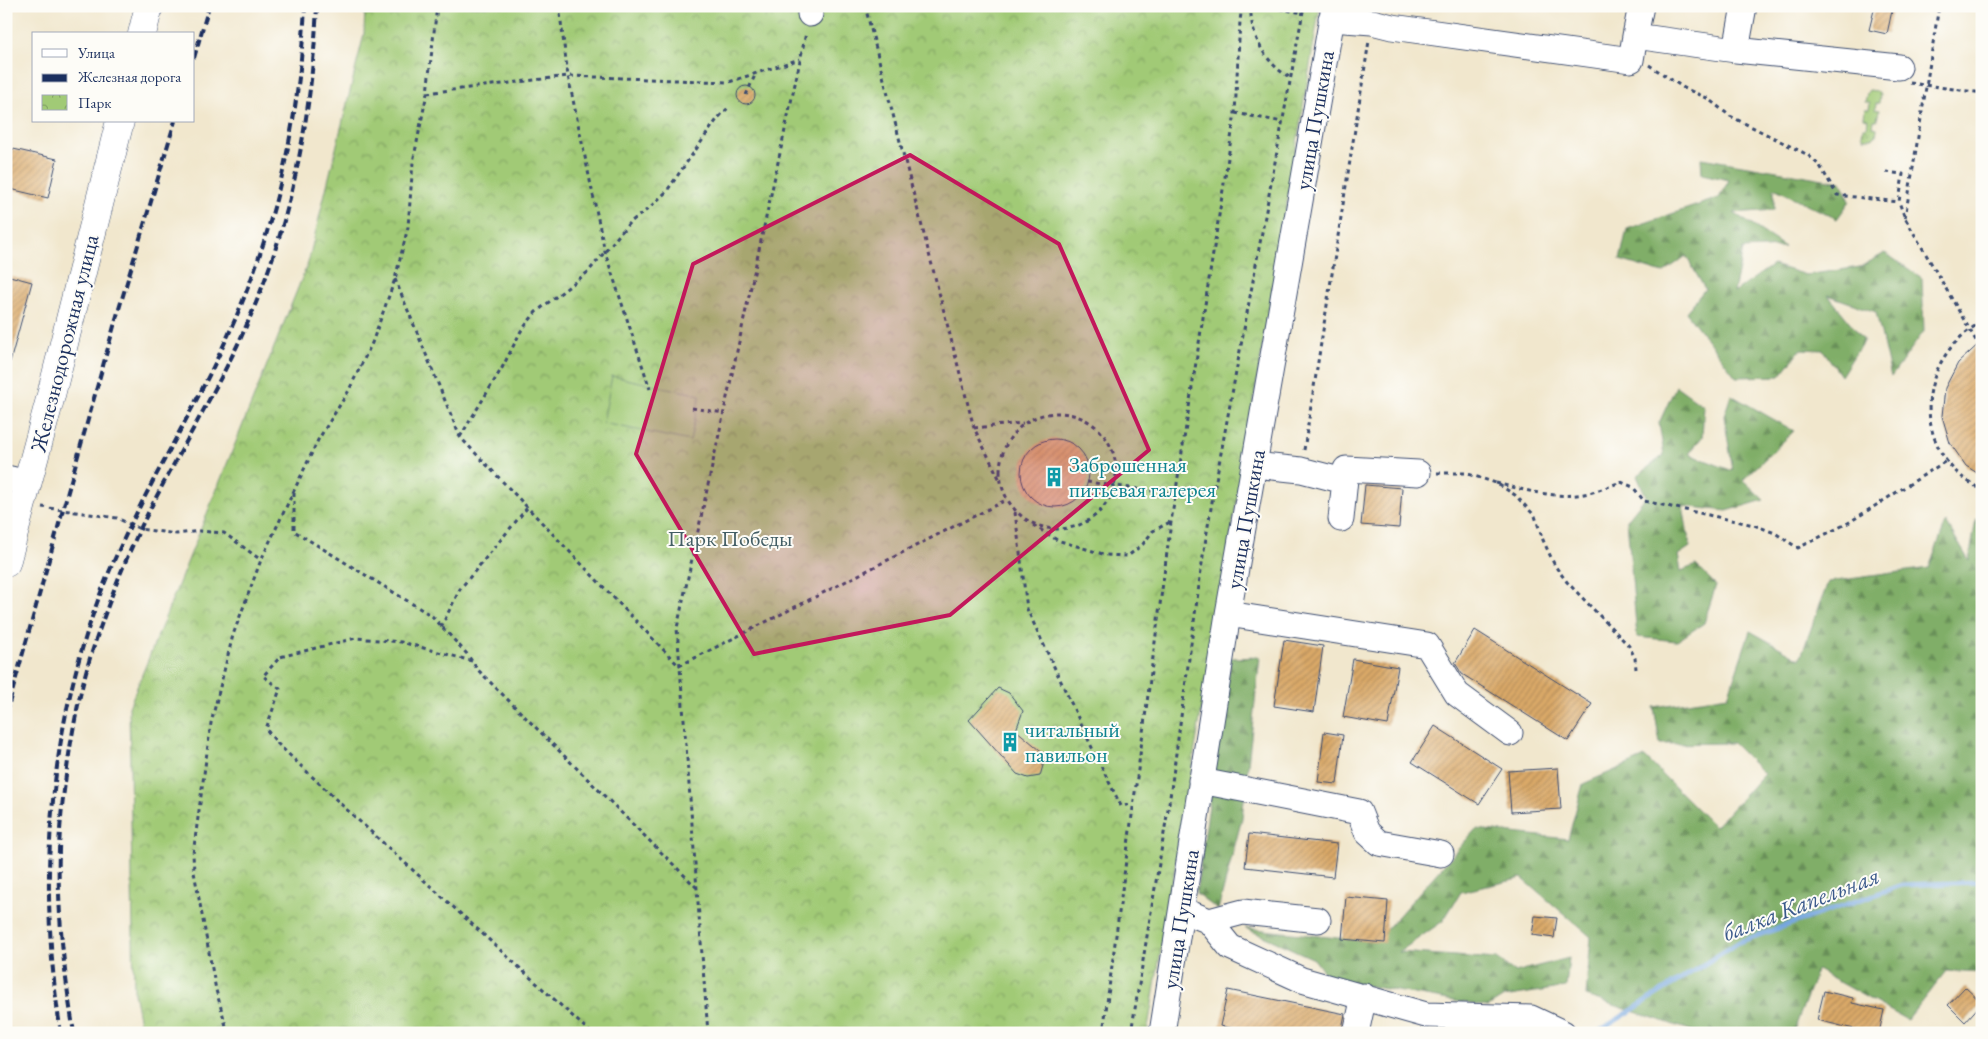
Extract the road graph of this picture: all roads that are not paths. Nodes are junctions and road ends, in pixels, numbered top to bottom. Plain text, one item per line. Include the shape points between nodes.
1 (149, 6) edge
2 (1640, 6) edge
3 (1744, 6) edge
4 (1332, 13) edge
5 (142, 32) edge
6 (1633, 48) junction
7 (1736, 50) junction
8 (1901, 75) road end
9 (120, 122) edge
10 (1254, 465) junction
11 (1418, 473) road end
12 (1344, 481) junction
13 (19, 488) edge
14 (1341, 519) dead end
15 (6, 564) edge
16 (1228, 614) junction
17 (1510, 732) dead end
18 (1201, 781) junction
19 (1441, 854) dead end
20 (1182, 910) junction
21 (1318, 920) dead end
22 (1209, 921) junction
23 (1364, 996) junction
24 (1162, 1033) edge
25 (1356, 1033) edge
26 (1562, 1033) edge

1 - 5 main road
2 - 6 street
3 - 7 street
4 - 6 street via 1392,27
4 - 10 street, улица Пушкина
6 - 7 street
7 - 8 street
9 - 13 main road, Железнодорожная улица
10 - 12 street via 1301,470
10 - 16 street, улица Пушкина
11 - 12 street via 1346,469
12 - 14 street
13 - 15 main road, Железнодорожная улица
16 - 17 street via 1426,645 1457,694
16 - 18 street, улица Пушкина
18 - 19 street via 1359,812 1367,832 1379,843
18 - 20 street, улица Пушкина
20 - 22 street
20 - 24 street, улица Пушкина
21 - 22 street via 1243,912
22 - 23 street via 1230,947 1302,980
23 - 25 street
23 - 26 street via 1426,1015 1531,1018

